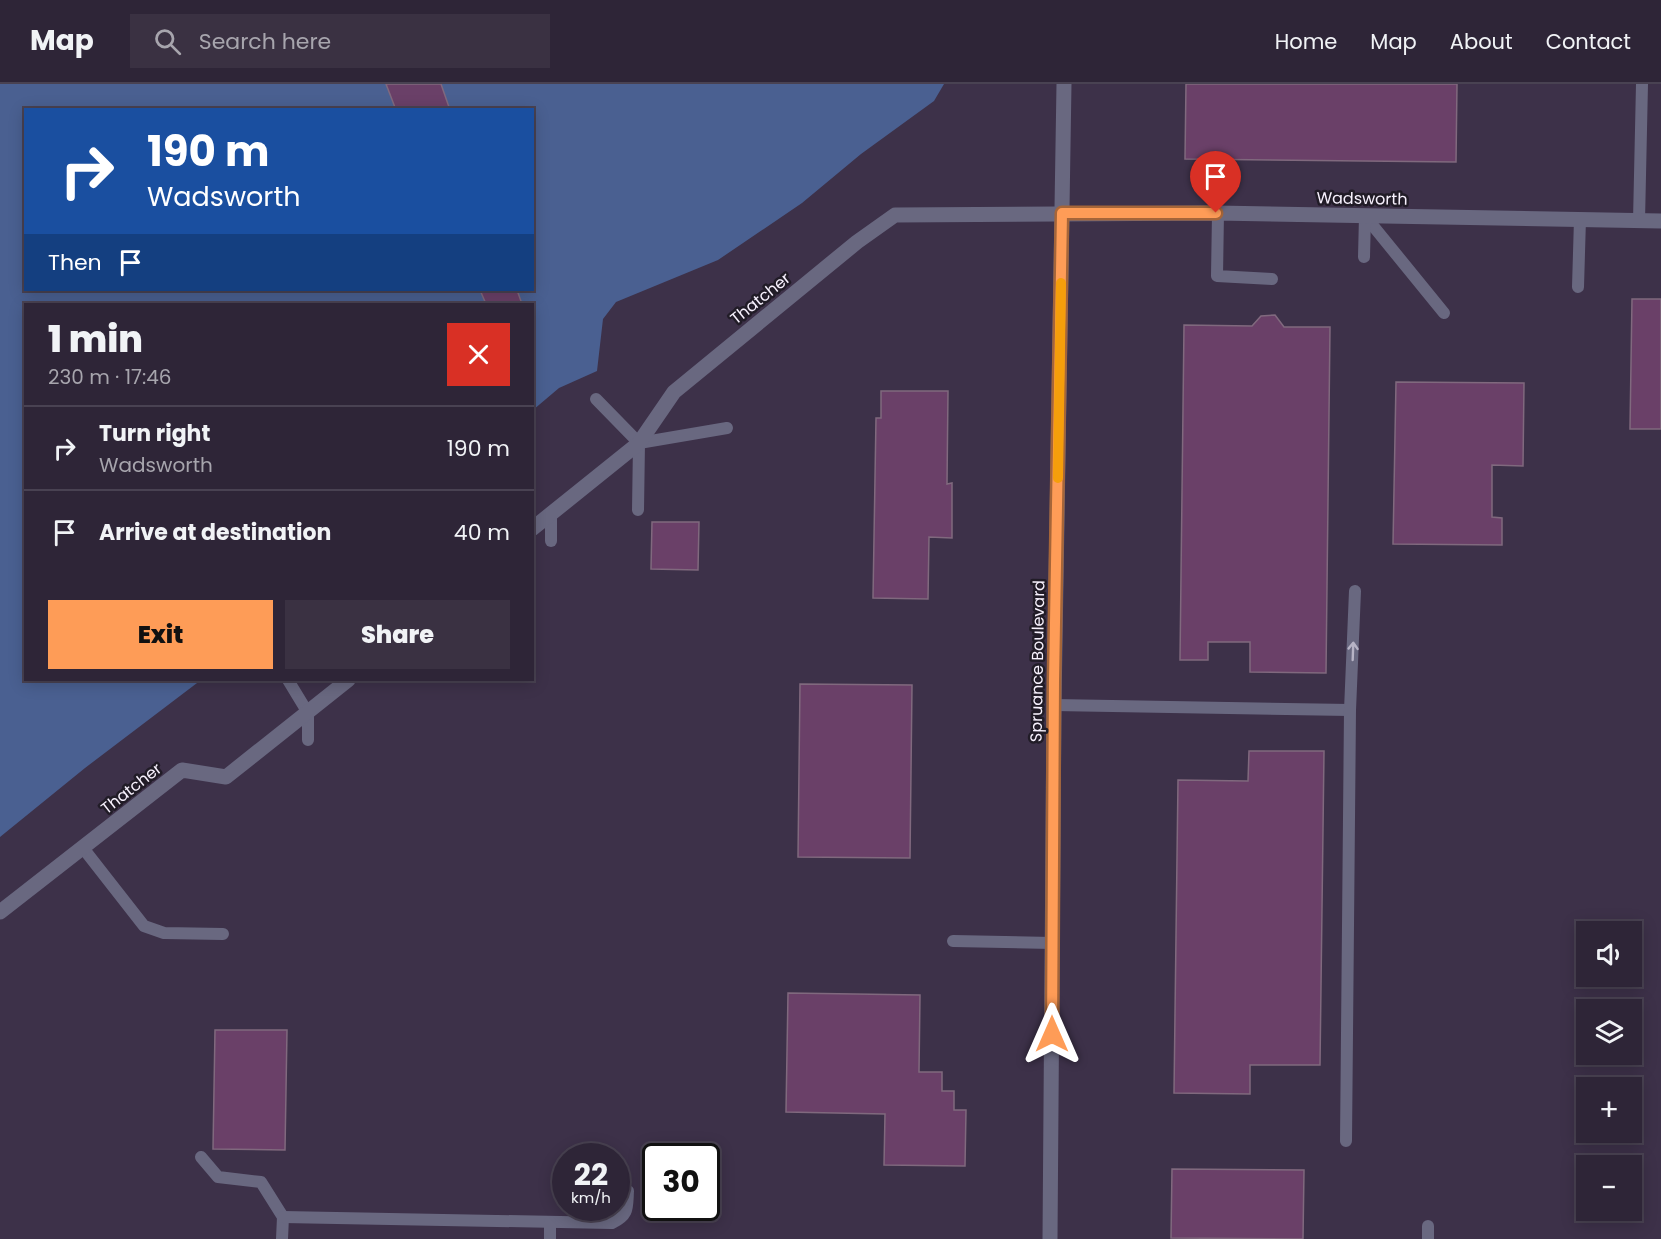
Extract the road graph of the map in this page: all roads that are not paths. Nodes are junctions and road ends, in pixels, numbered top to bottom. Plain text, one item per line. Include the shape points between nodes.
1 (1064, 84) edge
2 (1642, 84) edge
3 (1062, 213) junction
4 (1218, 213) junction
5 (1365, 216) junction
6 (1580, 219) junction
7 (1639, 221) junction
8 (1661, 221) edge
9 (1364, 257) dead end
10 (1272, 279) dead end
11 (1578, 287) dead end
12 (1444, 313) dead end
13 (596, 399) dead end
14 (727, 428) dead end
15 (639, 443) junction
16 (638, 510) dead end
17 (551, 514) junction
18 (534, 527) edge
19 (551, 541) dead end
20 (1355, 591) dead end
21 (289, 681) edge
22 (347, 681) edge
23 (1054, 705) junction
24 (1350, 710) junction
25 (308, 712) junction
26 (308, 740) dead end
27 (82, 848) junction
28 (0, 912) edge
29 (223, 934) dead end
30 (953, 941) dead end
31 (1052, 943) junction
32 (1346, 1141) dead end
33 (201, 1157) dead end
34 (283, 1216) junction
35 (617, 1221) edge
36 (550, 1222) junction
37 (1428, 1226) dead end
38 (282, 1239) edge
39 (550, 1239) edge
40 (1050, 1239) edge
41 (1428, 1239) edge

1 - 3 street, Spruance Boulevard
2 - 7 lane
3 - 4 street, Wadsworth
3 - 15 street, Thatcher via 895,215 674,392
3 - 23 street, Spruance Boulevard
4 - 5 street, Wadsworth
4 - 10 lane via 1217,276
5 - 6 street, Wadsworth
5 - 9 lane
5 - 12 lane
6 - 7 street, Wadsworth
6 - 11 lane
7 - 8 street, Wadsworth
13 - 15 lane
14 - 15 lane
15 - 16 lane
15 - 17 street, Thatcher
17 - 18 street, Thatcher
17 - 19 lane
24 -> 20 lane
21 - 25 lane
22 - 25 street, Thatcher
23 - 24 lane
23 - 31 street, Spruance Boulevard
24 - 32 lane
25 - 26 lane
25 - 27 street, Thatcher via 226,777 182,770
27 - 28 street, Thatcher
27 - 29 lane via 144,926 164,933
30 - 31 lane
31 - 40 street, Spruance Boulevard
33 - 34 lane via 218,1177 261,1182
34 - 36 lane
34 - 38 lane
35 - 36 lane
36 - 39 lane
37 - 41 lane

